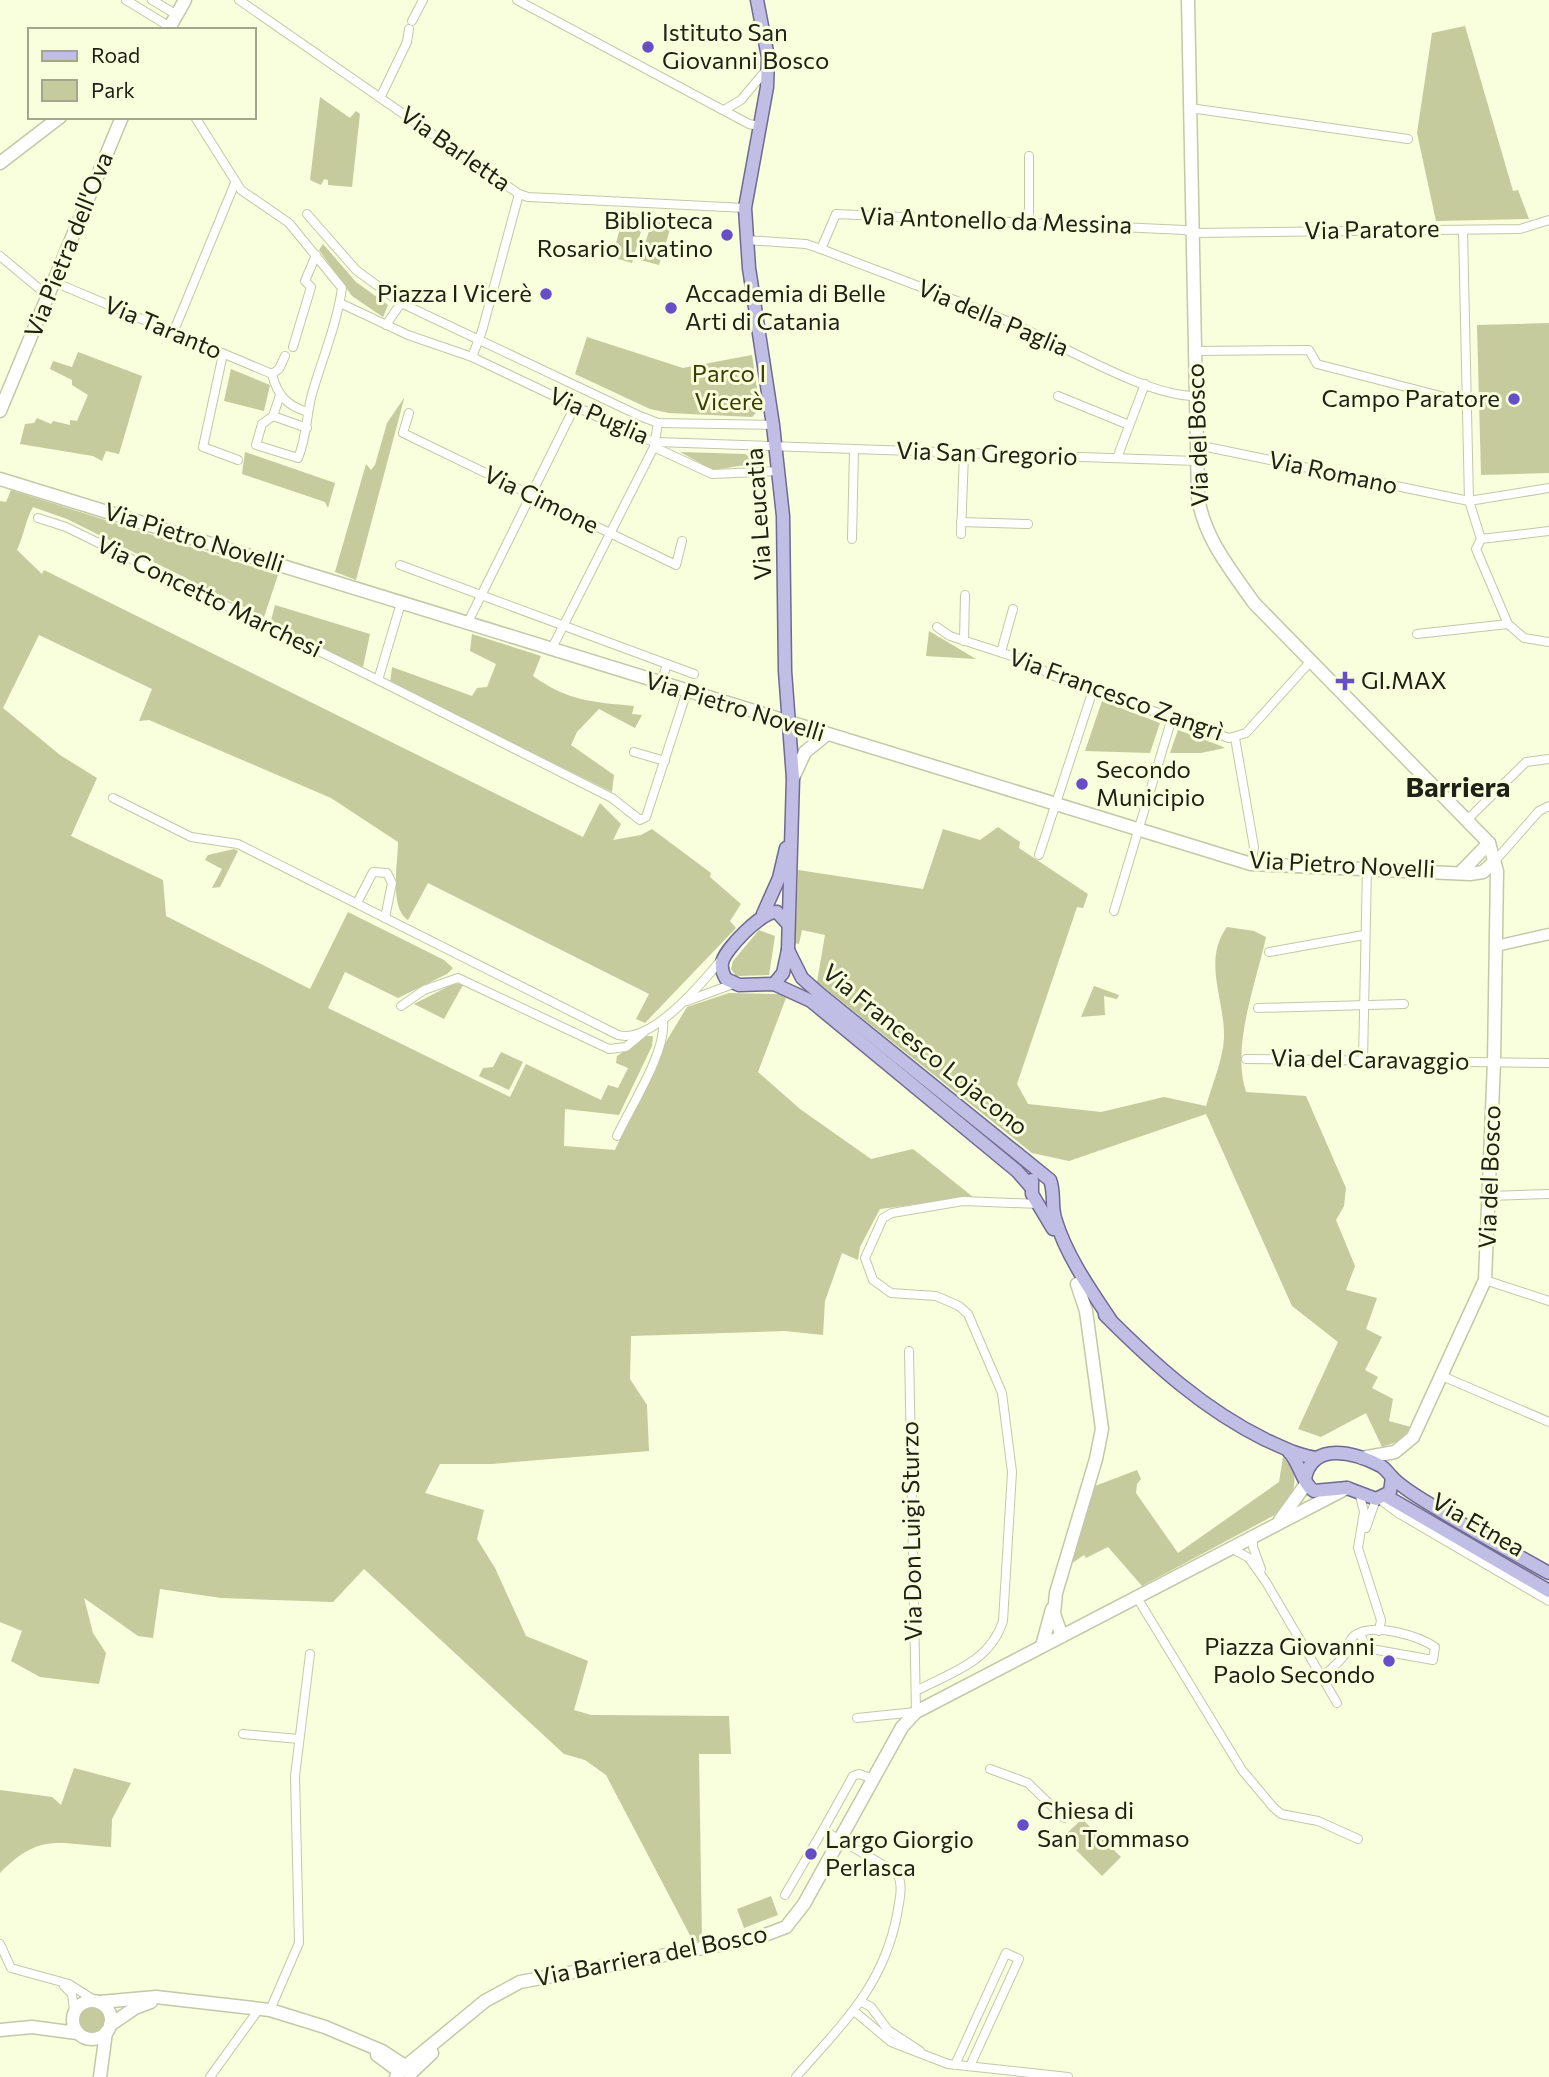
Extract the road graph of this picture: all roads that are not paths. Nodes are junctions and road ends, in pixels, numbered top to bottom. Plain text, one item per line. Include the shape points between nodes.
1 (126, 0) edge
2 (152, 0) edge
3 (186, 0) edge
4 (239, 0) edge
5 (423, 0) edge
6 (517, 0) edge
7 (757, 0) edge
8 (1188, 0) edge
9 (171, 24) edge
10 (768, 68) junction
11 (381, 96) junction
12 (1190, 108) junction
13 (724, 110) junction
14 (57, 119) edge
15 (121, 119) edge
16 (196, 119) edge
17 (759, 126) junction
18 (1408, 139) dead end
19 (1029, 156) dead end
20 (0, 163) edge
21 (235, 183) junction
22 (519, 194) junction
23 (745, 208) junction
24 (307, 214) dead end
25 (1549, 220) edge
26 (1029, 221) junction
27 (1463, 230) junction
28 (1193, 233) junction
29 (746, 240) junction
30 (821, 249) junction
31 (316, 255) junction
32 (0, 256) edge
33 (54, 282) junction
34 (48, 296) junction
35 (340, 303) junction
36 (401, 303) junction
37 (386, 325) junction
38 (173, 332) junction
39 (479, 338) junction
40 (293, 347) dead end
41 (1195, 351) junction
42 (223, 354) junction
43 (285, 356) dead end
44 (472, 357) junction
45 (272, 374) junction
46 (1145, 384) junction
47 (280, 395) junction
48 (1058, 396) dead end
49 (1195, 396) junction
50 (1464, 402) junction
51 (575, 406) junction
52 (0, 411) edge
53 (308, 412) junction
54 (409, 413) dead end
55 (273, 416) junction
56 (658, 423) junction
57 (773, 425) junction
58 (1129, 425) junction
59 (307, 428) junction
60 (655, 445) junction
61 (1196, 445) junction
62 (776, 446) junction
63 (854, 450) junction
64 (964, 454) junction
65 (1116, 458) junction
66 (238, 460) dead end
67 (1197, 461) junction
68 (779, 471) junction
69 (1, 477) edge
70 (1549, 488) edge
71 (530, 495) junction
72 (1469, 501) junction
73 (38, 518) dead end
74 (961, 522) junction
75 (1028, 524) dead end
76 (1549, 531) edge
77 (611, 534) junction
78 (961, 534) dead end
79 (852, 539) dead end
80 (1481, 539) junction
81 (682, 541) dead end
82 (400, 565) dead end
83 (481, 595) junction
84 (965, 595) dead end
85 (401, 603) junction
86 (1013, 609) dead end
87 (467, 624) junction
88 (1508, 624) junction
89 (564, 626) junction
90 (937, 627) dead end
91 (1417, 634) dead end
92 (964, 641) junction
93 (1549, 642) edge
94 (551, 650) junction
95 (1001, 652) junction
96 (1310, 662) junction
97 (667, 664) junction
98 (694, 674) dead end
99 (378, 680) junction
100 (660, 683) junction
101 (1093, 690) junction
102 (687, 691) junction
103 (1172, 718) junction
104 (789, 723) junction
105 (826, 735) junction
106 (1235, 738) junction
107 (634, 752) dead end
108 (1549, 759) edge
109 (665, 761) junction
110 (793, 778) junction
111 (113, 798) dead end
112 (1055, 804) junction
113 (1549, 806) edge
114 (1467, 820) junction
115 (790, 830) junction
116 (1139, 830) junction
117 (1489, 843) junction
118 (1039, 855) dead end
119 (1251, 864) junction
120 (1367, 868) junction
121 (1496, 868) junction
122 (1461, 872) junction
123 (357, 903) junction
124 (1114, 911) dead end
125 (763, 914) junction
126 (385, 918) junction
127 (787, 923) junction
128 (1549, 934) edge
129 (1364, 935) junction
130 (1496, 946) junction
131 (788, 950) junction
132 (1269, 952) dead end
133 (724, 957) junction
134 (733, 984) junction
135 (774, 984) junction
136 (1404, 1004) dead end
137 (678, 1005) junction
138 (1363, 1005) junction
139 (401, 1006) dead end
140 (1258, 1008) dead end
141 (663, 1020) junction
142 (645, 1031) junction
143 (618, 1035) junction
144 (604, 1047) junction
145 (1246, 1059) dead end
146 (1363, 1060) junction
147 (1494, 1062) junction
148 (1549, 1063) edge
149 (617, 1136) dead end
150 (1044, 1175) junction
151 (1031, 1187) junction
152 (1549, 1194) edge
153 (1489, 1196) junction
154 (1046, 1202) junction
155 (1485, 1280) junction
156 (1077, 1284) junction
157 (1549, 1301) edge
158 (1110, 1319) junction
159 (909, 1350) dead end
160 (1442, 1376) junction
161 (1549, 1422) edge
162 (1284, 1448) junction
163 (1317, 1458) junction
164 (1361, 1458) junction
165 (1396, 1480) junction
166 (1306, 1481) junction
167 (1353, 1490) junction
168 (1380, 1497) junction
169 (1279, 1521) junction
170 (1253, 1535) junction
171 (1228, 1547) junction
172 (1367, 1572) junction
173 (1549, 1573) edge
174 (1266, 1582) junction
175 (1549, 1591) edge
176 (1056, 1593) junction
177 (1136, 1596) junction
178 (1549, 1601) edge
179 (1379, 1631) junction
180 (1360, 1633) junction
181 (1062, 1636) junction
182 (1042, 1646) junction
183 (310, 1654) dead end
184 (1321, 1678) junction
185 (916, 1691) junction
186 (1337, 1703) dead end
187 (916, 1712) junction
188 (857, 1718) dead end
189 (243, 1734) dead end
190 (299, 1739) junction
191 (990, 1769) dead end
192 (874, 1779) junction
193 (1064, 1818) dead end
194 (823, 1830) junction
195 (1358, 1839) dead end
196 (838, 1841) junction
197 (785, 1895) dead end
198 (0, 1944) edge
199 (55, 1981) junction
200 (172, 1999) junction
201 (97, 2001) junction
202 (862, 2002) junction
203 (264, 2009) junction
204 (74, 2011) junction
205 (855, 2011) junction
206 (32, 2027) junction
207 (108, 2029) junction
208 (0, 2030) edge
209 (82, 2036) junction
210 (928, 2057) junction
211 (955, 2064) junction
212 (970, 2066) junction
213 (404, 2072) edge
214 (99, 2077) edge
215 (210, 2077) edge
216 (796, 2077) edge
217 (1068, 2077) edge

1 - 9 street
2 - 9 street
3 - 9 main road
4 - 11 street, Via Barletta
5 - 11 street
6 - 13 street
7 - 10 main road, Via Leucatia
8 - 12 main road, Via del Bosco
10 - 13 street via 741,100
10 - 17 main road, Via Leucatia
11 - 22 street, Via Barletta
12 - 18 street
12 - 28 main road, Via del Bosco
13 - 17 street
14 - 20 main road
15 - 33 main road, Via Pietra dell'Ova
16 - 21 street
17 - 23 main road, Via Leucatia
19 - 26 street
21 - 31 street via 289,222
21 - 38 street
22 - 23 street, Via Barletta
22 - 39 street
23 - 29 main road, Via Leucatia
24 - 36 street, Via Puglia via 356,270
25 - 27 street, Via Paratore via 1520,229
26 - 28 street, Via Antonello da Messina
26 - 30 street, Via Antonello da Messina via 836,214
27 - 28 street, Via Paratore
27 - 50 street
28 - 41 main road, Via del Bosco
29 - 30 street, Via della Paglia
29 - 57 main road, Via Leucatia
30 - 46 street, Via della Paglia via 1008,322
31 - 35 street via 340,285
31 - 40 street via 305,281 311,287
32 - 34 street
33 - 34 main road, Via Pietra dell'Ova
33 - 38 street, Via Taranto
34 - 52 main road, Via Pietra dell'Ova
35 - 37 street, Via Puglia
35 - 53 street
36 - 37 street
36 - 39 street, Via Puglia
37 - 44 street, Via Puglia
38 - 42 street, Via Taranto
39 - 44 street
39 - 56 street, Via Puglia
41 - 49 main road, Via del Bosco
41 - 50 street via 1309,350 1317,364
42 - 45 street, Via Taranto
42 - 66 street via 202,447
43 - 45 street
44 - 51 street, Via Puglia
45 - 47 street
46 - 49 street, Via della Paglia via 1175,396
46 - 58 street
47 - 53 street
47 - 55 street
48 - 58 street
49 - 61 main road, Via del Bosco
50 - 72 street
51 - 60 street, Via Puglia
51 - 71 street
53 - 59 street
54 - 71 street, Via Cimone via 403,433
55 - 59 street
55 - 59 street via 262,424 256,445 298,458
56 - 57 street, Via Puglia
56 - 60 street
57 - 62 main road, Via Leucatia
58 - 65 street
60 - 62 street, Via Puglia
60 - 68 street, Via Puglia via 712,474
60 - 77 street
61 - 67 main road, Via del Bosco
61 - 72 street, Via Romano
62 - 63 street, Via San Gregorio
62 - 68 main road, Via Leucatia
63 - 64 street, Via San Gregorio
63 - 79 street
64 - 65 street, Via San Gregorio
64 - 74 street
65 - 67 street, Via San Gregorio
67 - 96 main road, Via del Bosco via 1200,510 1210,538 1254,603
68 - 104 main road, Via Leucatia
69 - 85 main road, Via Pietro Novelli
70 - 72 street
71 - 77 street, Via Cimone
71 - 83 street
72 - 80 street
73 - 99 street, Via Concetto Marchesi via 66,527
74 - 75 street
74 - 78 street
76 - 80 street
77 - 81 street, Via Cimone via 676,565
77 - 89 street
80 - 88 street via 1476,549
82 - 83 street
83 - 87 street
83 - 89 street
84 - 92 street
85 - 87 main road, Via Pietro Novelli
85 - 99 street
86 - 95 street, Via Francesco Zangrì
87 - 94 main road, Via Pietro Novelli
88 - 91 street
88 - 93 street via 1524,638
89 - 94 street
89 - 97 street
90 - 92 street, Via Francesco Zangrì
92 - 95 street, Via Francesco Zangrì
94 - 100 main road, Via Pietro Novelli
95 - 101 street, Via Francesco Zangrì
96 - 106 street, Via Francesco Zangrì via 1246,733
96 - 114 main road, Via del Bosco
97 - 98 street
97 - 100 street
99 - 109 street, Via Concetto Marchesi via 612,798 640,820 646,817
100 - 102 main road, Via Pietro Novelli
101 - 103 street, Via Francesco Zangrì
101 - 112 street
102 - 104 main road, Via Pietro Novelli
102 - 109 street
103 - 106 street, Via Francesco Zangrì
103 - 116 street
104 - 105 main road, Via Pietro Novelli
104 - 110 main road, Via Leucatia
105 - 110 main road, Via Leucatia via 805,752
105 - 112 main road, Via Pietro Novelli
106 - 119 street via 1254,848
107 - 109 street
108 - 114 street via 1526,762
110 - 115 main road, Via Leucatia
111 - 123 street via 191,837 238,844
112 - 116 main road, Via Pietro Novelli
112 - 118 street
113 - 121 street via 1539,811
114 - 117 main road, Via del Bosco
115 - 125 main road, Via Leucatia via 779,878
115 - 127 main road, Via Leucatia
116 - 119 main road, Via Pietro Novelli
116 - 124 street
117 - 121 main road, Via del Bosco
117 - 122 main road
119 - 120 main road, Via Pietro Novelli
120 - 122 main road, Via Pietro Novelli
120 - 129 street
121 - 122 main road, Via Pietro Novelli via 1478,874
121 - 130 main road, Via del Bosco
123 - 126 street
123 - 126 street via 373,872 387,873 392,883
125 - 127 main road via 776,912
125 - 133 main road, Via Leucatia
126 - 143 street
127 - 131 main road, Via Leucatia
128 - 130 street
129 - 132 street
129 - 138 street
130 - 147 main road, Via del Bosco
131 - 135 main road via 783,973
131 - 150 main road, Via Francesco Lojacono via 802,978 820,994
133 - 134 main road via 723,974
133 - 137 street
134 - 135 main road
134 - 137 street
135 - 151 main road, Via Francesco Lojacono via 811,1000
136 - 138 street
137 - 141 street
138 - 140 street
138 - 146 street
139 - 144 street via 424,990 458,978
141 - 142 street
141 - 149 street via 665,1032 659,1048
142 - 143 street
142 - 144 street via 626,1047
143 - 144 street
145 - 146 street, Via del Caravaggio
146 - 147 street, Via del Caravaggio
147 - 148 street, Via del Caravaggio
147 - 153 main road, Via del Bosco
150 - 151 main road via 1033,1177
150 - 154 main road via 1054,1189
151 - 154 main road, Via Francesco Lojacono
152 - 153 street
153 - 155 main road, Via del Bosco
154 - 156 main road
154 - 158 main road via 1084,1281
154 - 185 street via 963,1201 892,1213 878,1224 865,1258 883,1289 949,1300 968,1314 1002,1393 1012,1472 1003,1621 998,1638 981,1657
155 - 157 street
155 - 160 main road, Via del Bosco
156 - 158 main road
156 - 176 main road via 1086,1311 1102,1429
158 - 162 main road via 1189,1393
159 - 185 street, Via Don Luigi Sturzo
160 - 161 street
160 - 164 main road, Via del Bosco via 1408,1443 1385,1456
162 - 163 main road
162 - 166 main road via 1299,1464
163 - 164 main road via 1333,1452
163 - 166 main road via 1309,1466
164 - 165 main road via 1382,1466
165 - 168 main road
165 - 173 main road
166 - 167 main road via 1314,1491
166 - 169 main road
167 - 168 main road, Via Etnea
167 - 169 main road, Via Barriera del Bosco
167 - 172 street via 1364,1512 1358,1548
168 - 172 street via 1362,1546
168 - 175 main road, Via Etnea
168 - 178 street
169 - 170 main road, Via Barriera del Bosco
170 - 171 main road, Via Barriera del Bosco
170 - 174 street
171 - 174 street via 1249,1558
171 - 177 main road, Via Barriera del Bosco
172 - 179 street via 1381,1620
174 - 184 street
176 - 181 main road via 1054,1614
176 - 182 main road
177 - 181 main road, Via Barriera del Bosco
177 - 195 street via 1242,1770 1273,1807 1281,1814 1318,1821
179 - 180 street
179 - 180 street via 1423,1640 1435,1647 1433,1660 1366,1648
180 - 184 street via 1351,1638 1344,1656
181 - 182 main road, Via Barriera del Bosco
182 - 187 main road, Via Barriera del Bosco
183 - 190 street
184 - 186 street
185 - 187 street, Via Don Luigi Sturzo
187 - 188 street
187 - 192 main road, Via Barriera del Bosco via 902,1727
189 - 190 street
190 - 203 street via 295,1776 299,1943
191 - 193 street via 1028,1783
192 - 194 street via 853,1776
192 - 196 main road, Via Barriera del Bosco
194 - 196 street
194 - 197 street
196 - 202 street via 897,1873 901,1881 891,1942
196 - 213 main road, Via Barriera del Bosco via 804,1904 792,1921 777,1931 520,1982 485,2000
198 - 199 street via 11,1968
199 - 201 street
199 - 204 street via 72,1994
200 - 201 main road
200 - 203 main road
200 - 207 main road via 135,2008
201 - 204 main road via 83,2002
201 - 207 main road via 108,2009
202 - 205 street
202 - 210 street via 888,2030
203 - 213 main road via 306,2020 352,2040 389,2058
203 - 215 street
204 - 206 main road via 63,2019
204 - 209 main road via 72,2023
205 - 210 street via 891,2042
205 - 216 street
206 - 208 main road
206 - 209 main road
207 - 209 main road via 97,2038
207 - 214 main road
209 - 214 main road via 93,2049
210 - 211 street
211 - 212 street
211 - 212 street via 1006,1953 1019,1959
212 - 217 street

